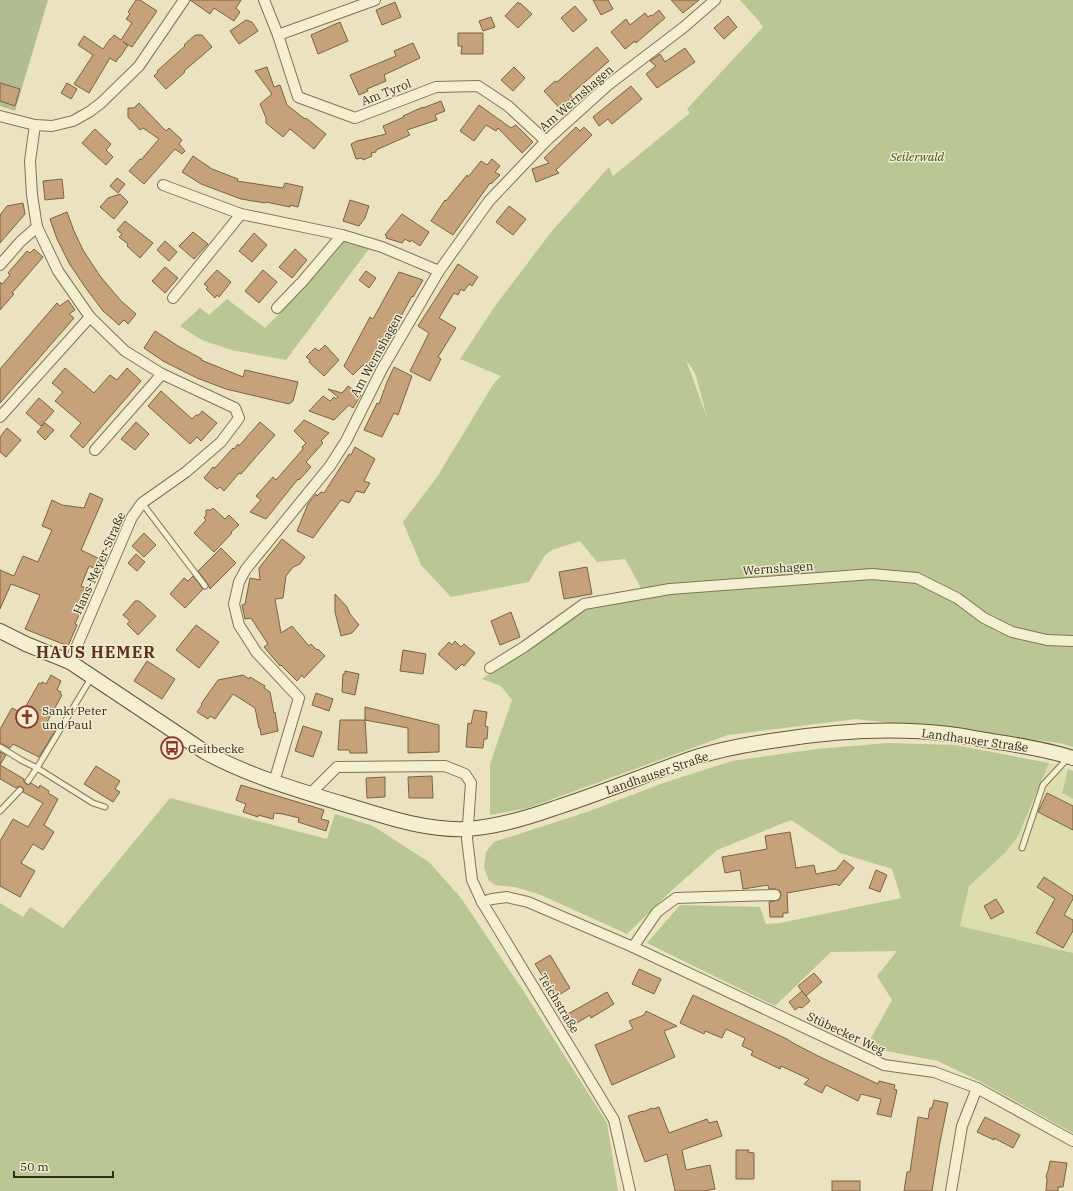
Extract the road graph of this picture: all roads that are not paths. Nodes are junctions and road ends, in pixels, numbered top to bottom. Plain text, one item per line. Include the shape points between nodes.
1 (184, 0) edge
2 (264, 0) edge
3 (375, 0) edge
4 (715, 0) edge
5 (278, 35) junction
6 (0, 116) edge
7 (35, 125) junction
8 (546, 141) junction
9 (163, 184) dead end
10 (242, 214) junction
11 (36, 227) junction
12 (342, 235) junction
13 (0, 265) edge
14 (439, 271) junction
15 (174, 298) dead end
16 (277, 308) dead end
17 (90, 318) junction
18 (162, 374) junction
19 (0, 417) edge
20 (95, 450) dead end
21 (142, 503) junction
22 (205, 586) dead end
23 (0, 632) edge
24 (1073, 641) edge
25 (70, 662) junction
26 (490, 668) dead end
27 (93, 676) junction
28 (0, 747) edge
29 (1072, 756) edge
30 (37, 768) junction
31 (28, 781) dead end
32 (274, 782) junction
33 (20, 790) dead end
34 (310, 794) junction
35 (105, 807) dead end
36 (0, 811) edge
37 (467, 829) junction
38 (1022, 848) dead end
39 (775, 895) dead end
40 (482, 902) junction
41 (633, 947) junction
42 (978, 1088) junction
43 (1073, 1141) edge
44 (630, 1191) edge
45 (951, 1191) edge

1 - 7 street via 139,66 101,103 73,121 52,126
2 - 5 street, Am Tyrol
3 - 5 street
4 - 8 street, Am Wernshagen via 608,85
5 - 8 street, Am Tyrol via 298,97 355,118 436,87 478,86 508,106
6 - 7 street
7 - 11 street, Hans-Meyer-Straße via 30,161
8 - 14 street, Am Wernshagen via 489,201
9 - 10 street
10 - 12 street
10 - 15 street
11 - 13 street
11 - 17 street, Hans-Meyer-Straße via 58,271
12 - 14 street via 382,247
12 - 16 street
14 - 32 street, Am Wernshagen via 382,369 334,460 246,569 239,582 234,604 239,625 257,653 299,698
17 - 18 street, Hans-Meyer-Straße via 125,351
17 - 19 street
18 - 20 street
18 - 21 street, Hans-Meyer-Straße via 235,408 239,418 221,442 186,472
21 - 22 lane
21 - 25 street, Hans-Meyer-Straße via 132,517
23 - 25 street
24 - 26 street, Wernshagen via 1047,640 1012,632 984,618 957,598 916,578 872,574 670,589 584,604
25 - 27 street
27 - 30 lane
27 - 32 street via 205,752
28 - 30 lane
29 - 37 street, Landhauser Straße via 950,734 860,731 805,736 749,744 693,758 519,820
29 - 38 lane via 1043,785
30 - 31 lane
30 - 35 lane via 93,803
32 - 34 street
33 - 36 lane
34 - 37 street via 393,819
34 - 37 street via 337,766 445,766 465,774 471,783
37 - 40 street, Teichstraße via 472,880
39 - 41 street via 676,898 657,912
40 - 41 street, Stübecker Weg via 508,897 528,902
40 - 44 street, Teichstraße via 614,1120
41 - 42 street, Stübecker Weg via 884,1065 934,1072
42 - 43 street, Stübecker Weg
42 - 45 street via 962,1126

